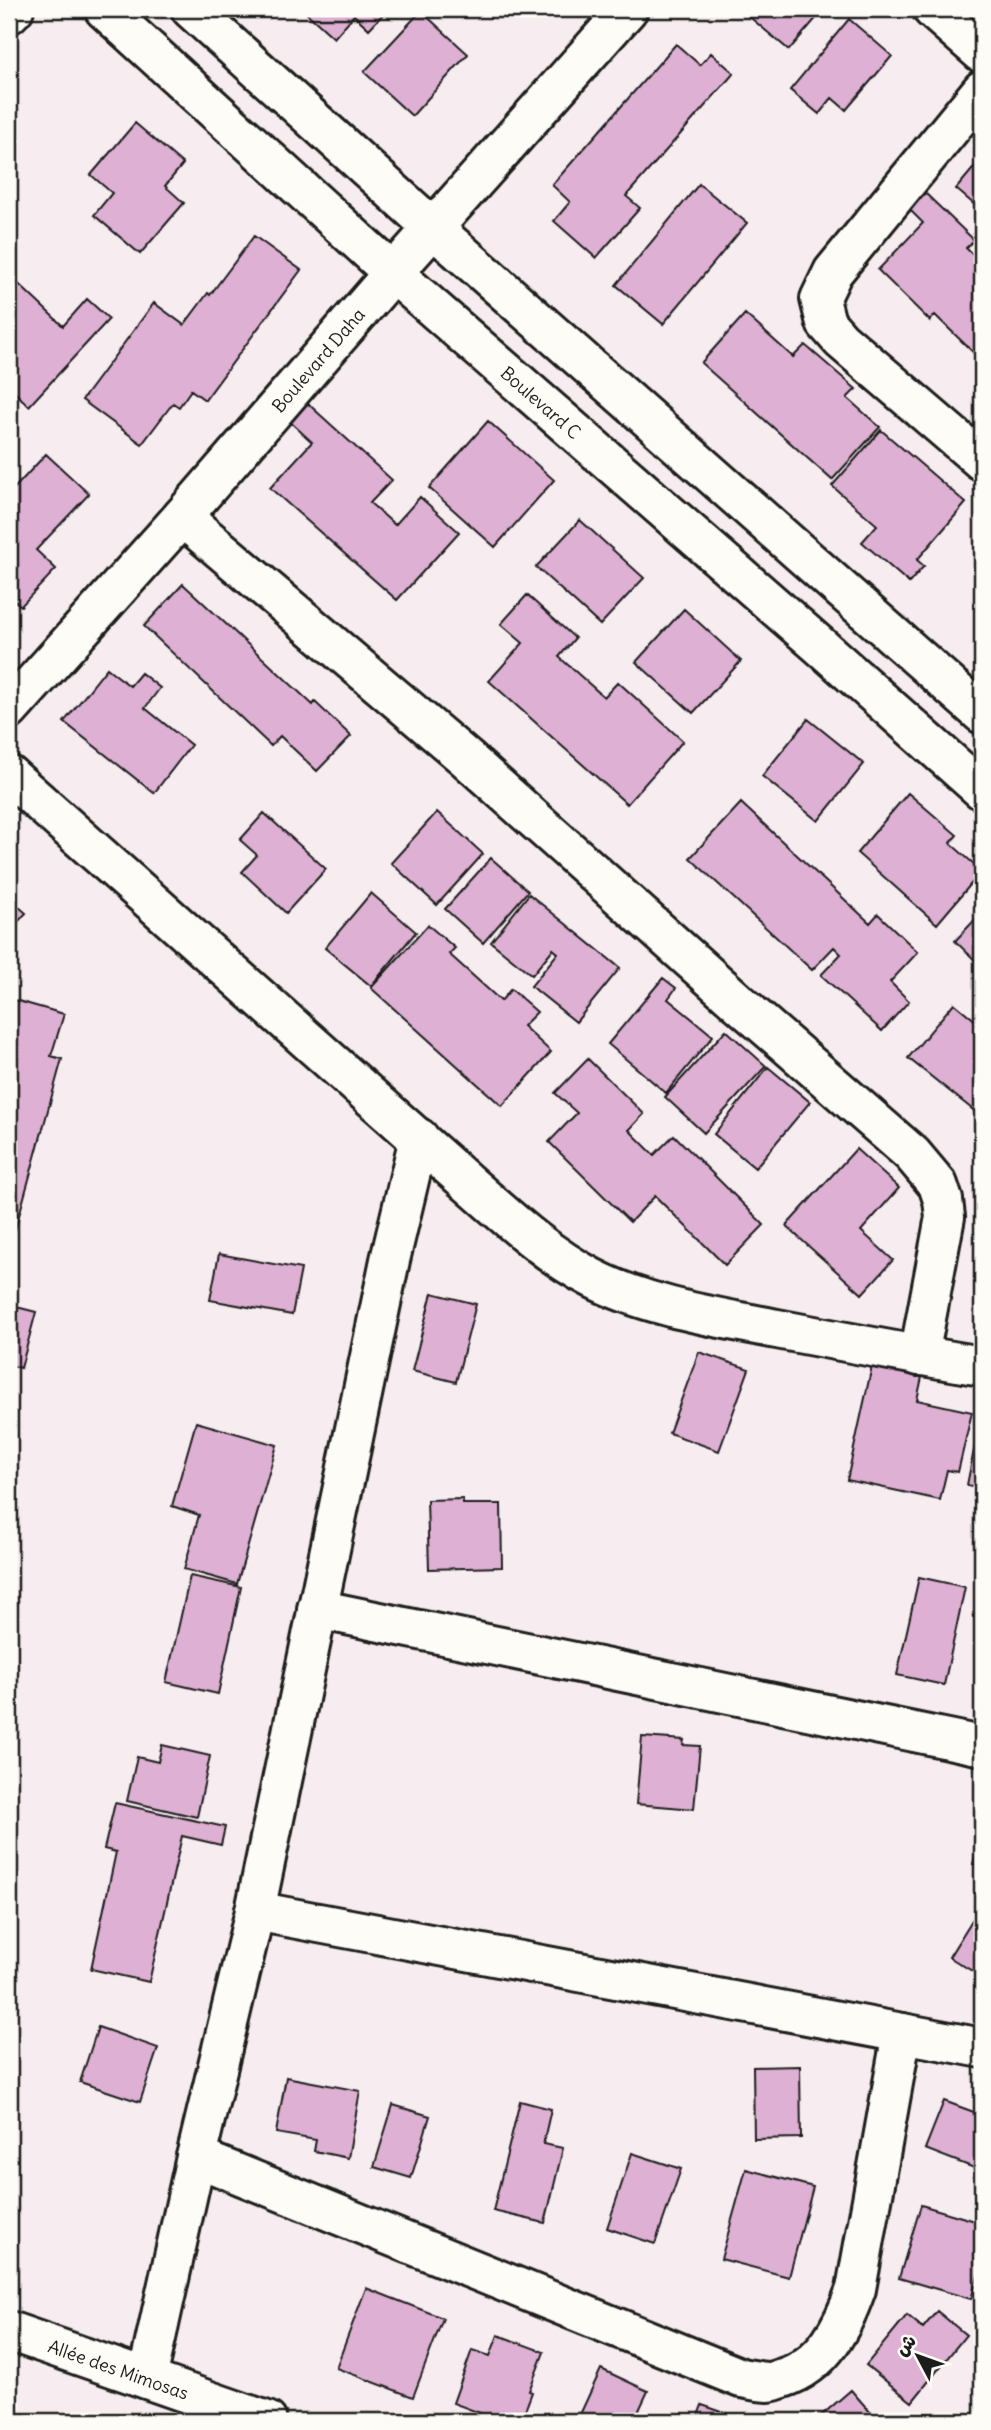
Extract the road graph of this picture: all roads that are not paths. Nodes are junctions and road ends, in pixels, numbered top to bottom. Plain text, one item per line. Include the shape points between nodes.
1 (14, 9) edge
2 (104, 9) edge
3 (191, 9) edge
4 (628, 9) edge
5 (932, 9) edge
6 (9, 14) edge
7 (982, 53) edge
8 (982, 90) edge
9 (433, 228) junction
10 (393, 272) junction
11 (982, 461) edge
12 (182, 517) junction
13 (9, 710) edge
14 (982, 714) edge
15 (9, 775) edge
16 (982, 790) edge
17 (419, 1138) junction
18 (919, 1356) junction
19 (982, 1366) edge
20 (317, 1609) junction
21 (982, 1746) edge
22 (255, 1911) junction
23 (902, 2033) junction
24 (982, 2048) edge
25 (197, 2157) junction
26 (9, 2331) edge
27 (147, 2379) junction
28 (267, 2421) edge

1 - 6 street
2 - 10 street, Boulevard C
3 - 9 street
4 - 9 street, Boulevard Daha
5 - 7 street
8 - 11 street via 833,272 820,299 826,323 841,340
9 - 10 street, Boulevard Daha
9 - 14 street
10 - 12 street, Boulevard Daha
10 - 16 street, Boulevard C
12 - 13 street, Boulevard Daha
12 - 18 street via 467,760 928,1171 943,1200 945,1217
15 - 17 street
17 - 18 street via 523,1231 593,1279 690,1311
17 - 20 street
18 - 19 street
20 - 21 street
20 - 22 street
22 - 23 street
22 - 25 street
23 - 24 street
23 - 25 street via 856,2289 847,2315 811,2365 769,2382 741,2378
25 - 27 street
26 - 27 street, Allée des Mimosas
27 - 28 street, Allée des Mimosas

